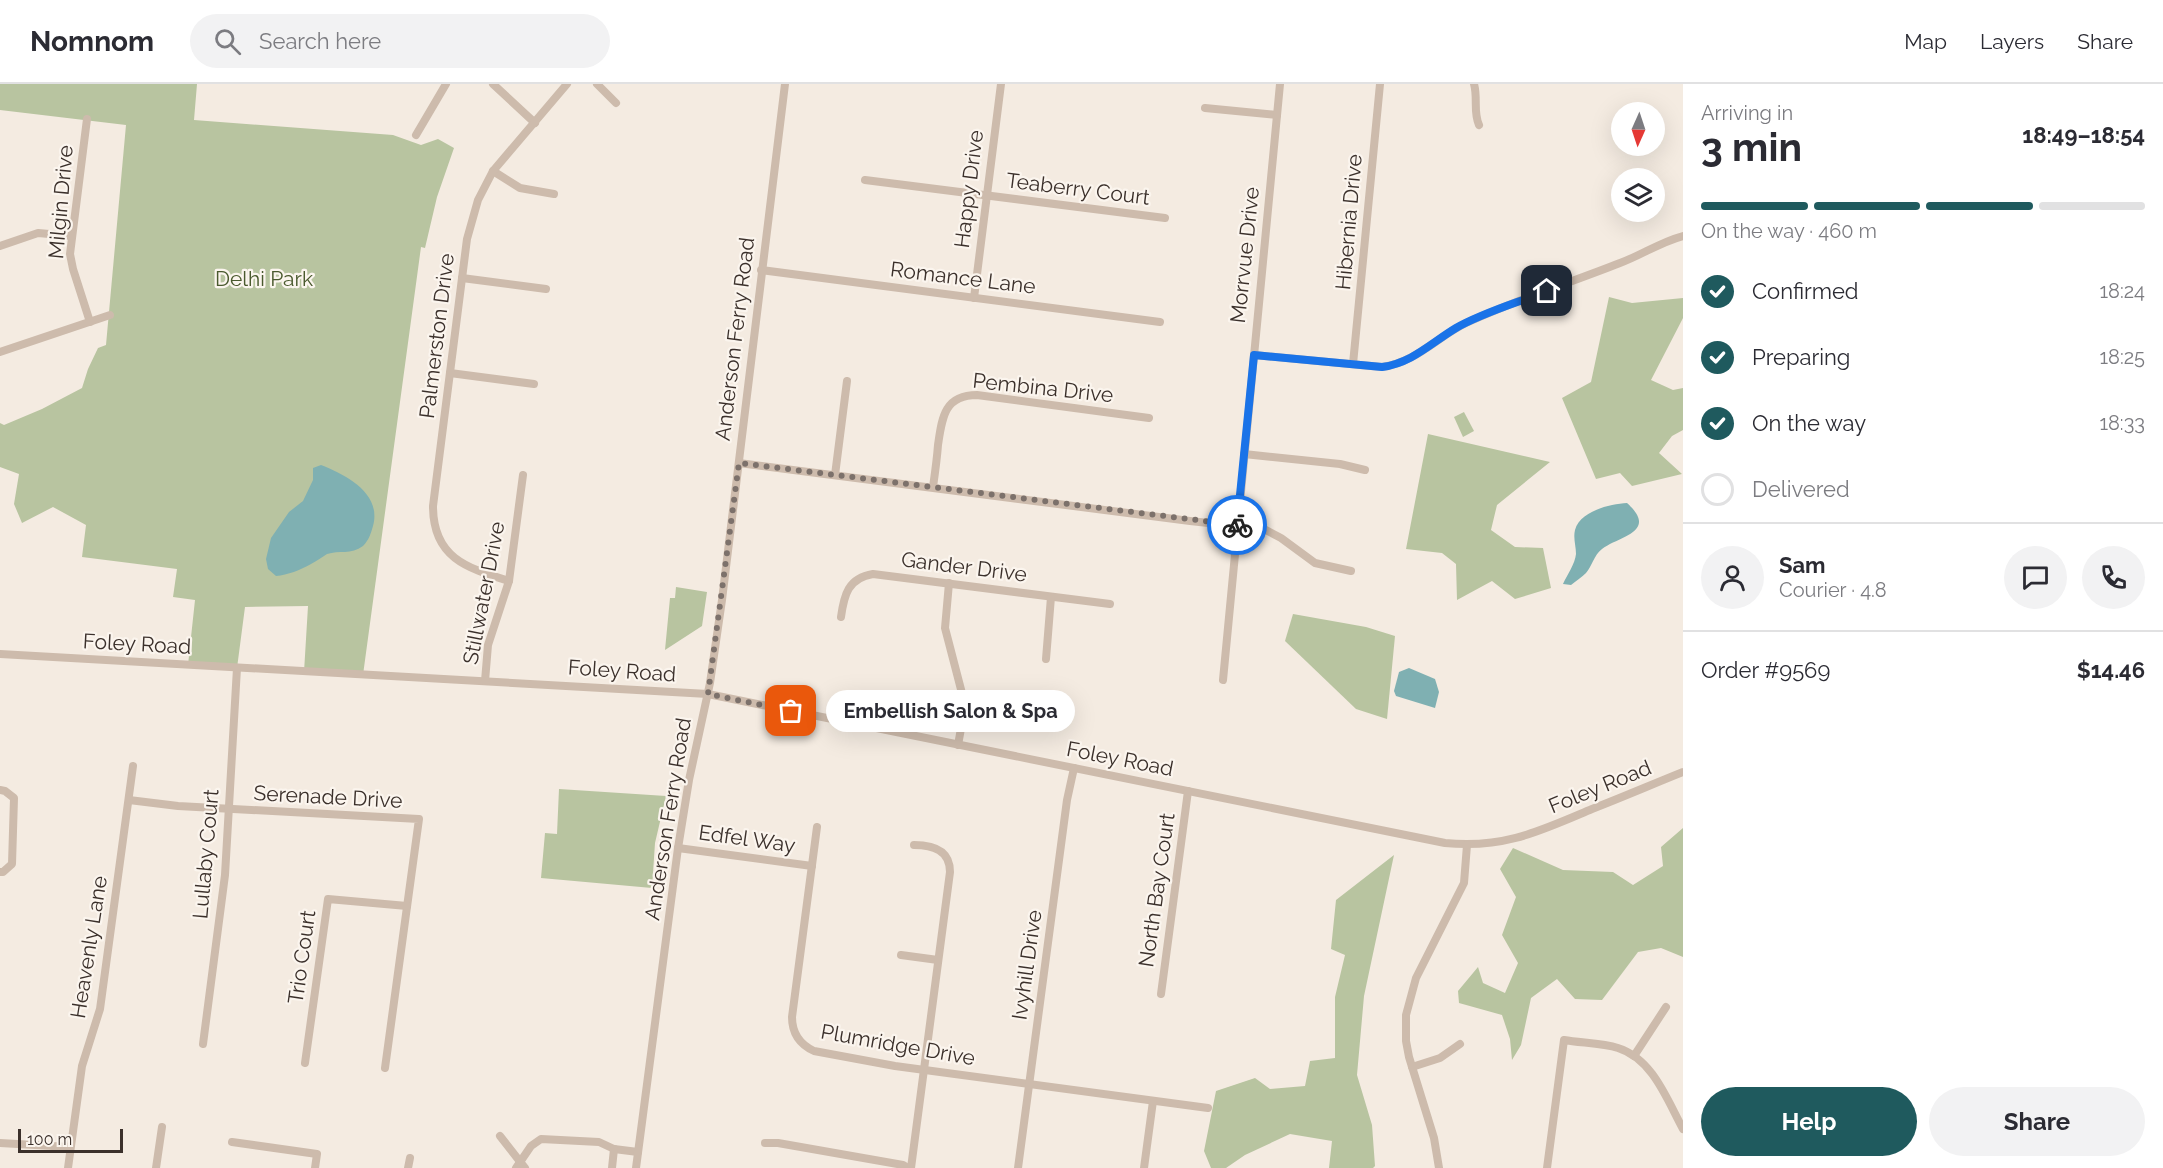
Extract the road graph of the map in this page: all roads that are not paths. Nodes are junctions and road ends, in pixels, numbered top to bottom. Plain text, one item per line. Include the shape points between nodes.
1 (446, 84) edge
2 (493, 84) edge
3 (567, 84) edge
4 (597, 84) edge
5 (785, 84) edge
6 (1001, 84) edge
7 (1280, 84) edge
8 (1380, 84) edge
9 (1474, 84) edge
10 (616, 103) dead end
11 (1205, 108) dead end
12 (1277, 115) junction
13 (87, 119) dead end
14 (535, 123) junction
15 (1479, 125) dead end
16 (416, 135) dead end
17 (493, 171) junction
18 (865, 180) dead end
19 (555, 194) dead end
20 (986, 195) junction
21 (1165, 218) dead end
22 (72, 236) junction
23 (1683, 236) edge
24 (0, 246) edge
25 (761, 270) junction
26 (462, 278) junction
27 (546, 289) dead end
28 (974, 298) junction
29 (110, 315) dead end
30 (90, 322) junction
31 (1160, 322) dead end
32 (0, 352) edge
33 (1254, 355) junction
34 (1353, 364) junction
35 (450, 373) junction
36 (847, 381) dead end
37 (534, 384) dead end
38 (1149, 418) dead end
39 (1244, 454) junction
40 (739, 463) junction
41 (1365, 470) dead end
42 (523, 475) dead end
43 (835, 475) junction
44 (933, 487) junction
45 (1238, 525) junction
46 (1351, 571) dead end
47 (509, 581) junction
48 (949, 583) junction
49 (1051, 597) junction
50 (1110, 604) dead end
51 (841, 617) dead end
52 (0, 654) edge
53 (1046, 658) dead end
54 (237, 668) junction
55 (1223, 680) dead end
56 (485, 681) junction
57 (708, 694) junction
58 (958, 745) junction
59 (133, 765) dead end
60 (1074, 768) junction
61 (1683, 772) edge
62 (0, 790) edge
63 (1188, 791) junction
64 (129, 800) junction
65 (229, 810) junction
66 (817, 826) dead end
67 (914, 845) dead end
68 (1467, 845) junction
69 (678, 848) junction
70 (812, 866) junction
71 (0, 872) edge
72 (407, 906) junction
73 (901, 955) dead end
74 (939, 960) junction
75 (1161, 994) dead end
76 (1666, 1007) dead end
77 (202, 1044) dead end
78 (1460, 1044) dead end
79 (1634, 1056) junction
80 (305, 1063) dead end
81 (1412, 1067) junction
82 (385, 1068) dead end
83 (924, 1070) junction
84 (1030, 1084) junction
85 (1153, 1101) junction
86 (1208, 1108) dead end
87 (162, 1127) dead end
88 (1683, 1129) edge
89 (500, 1136) dead end
90 (232, 1142) dead end
91 (0, 1143) edge
92 (765, 1143) dead end
93 (70, 1148) junction
94 (614, 1149) junction
95 (638, 1152) junction
96 (410, 1158) dead end
97 (520, 1166) edge
98 (68, 1168) edge
99 (156, 1168) edge
100 (315, 1168) edge
101 (408, 1168) edge
102 (612, 1168) edge
103 (636, 1168) edge
104 (910, 1168) edge
105 (1018, 1168) edge
106 (1144, 1168) edge
107 (1439, 1168) edge
108 (1547, 1168) edge

1 - 16 street
2 - 14 street
3 - 14 street, Palmerston Drive
4 - 10 street
5 - 25 street, Anderson Ferry Road
6 - 20 street, Happy Drive
7 - 12 street, Morrvue Drive
8 - 34 street, Hibernia Drive
9 - 15 street
11 - 12 street
12 - 33 street, Morrvue Drive
13 - 22 street, Milgin Drive
14 - 17 street, Palmerston Drive
17 - 19 street via 520,188
17 - 26 street, Palmerston Drive via 474,212
18 - 20 street, Teaberry Court
20 - 21 street, Teaberry Court
20 - 28 street, Happy Drive
22 - 24 street via 38,233
22 - 30 street, Milgin Drive via 71,263
23 - 34 street via 1465,324 1402,363 1382,367
25 - 28 street, Romance Lane
25 - 40 street, Anderson Ferry Road
26 - 27 street
26 - 35 street, Palmerston Drive
28 - 31 street, Romance Lane
29 - 30 street
30 - 32 street
33 - 34 street
33 - 39 street, Morrvue Drive
35 - 37 street
35 - 47 street, Palmerston Drive via 434,525 447,551 461,564
36 - 43 street
38 - 44 street, Pembina Drive via 964,396 944,413
39 - 41 street
39 - 45 street, Morrvue Drive
40 - 43 street
40 - 57 street, Anderson Ferry Road
42 - 47 street, Stillwater Drive
43 - 44 street
44 - 45 street
45 - 46 street via 1281,538 1315,562
45 - 55 street, Morrvue Drive
47 - 56 street, Stillwater Drive via 488,645
48 - 49 street, Gander Drive
48 - 51 street, Gander Drive via 866,575 846,591
48 - 58 street via 945,628 964,701
49 - 50 street, Gander Drive
49 - 53 street
52 - 54 street, Foley Road
54 - 56 street, Foley Road
54 - 65 street, Lullaby Court
56 - 57 street, Foley Road
57 - 58 street, Foley Road
57 - 69 street, Anderson Ferry Road
58 - 60 street, Foley Road
59 - 64 street, Heavenly Lane
60 - 63 street, Foley Road
60 - 84 street, Ivyhill Drive
61 - 68 street, Foley Road via 1534,833 1503,842
62 - 71 street via 14,798 12,864
63 - 68 street, Foley Road
63 - 75 street, North Bay Court
64 - 65 street, Serenade Drive
64 - 93 street, Heavenly Lane via 100,1010 82,1066
65 - 72 street, Serenade Drive via 419,819
65 - 77 street, Lullaby Court via 225,881
66 - 70 street, Plumridge Drive
67 - 74 street via 937,848 950,866
68 - 81 street via 1464,883 1408,1002 1406,1041
69 - 70 street, Edfel Way
69 - 95 street, Anderson Ferry Road
70 - 83 street, Plumridge Drive via 792,1017 795,1033 813,1051
72 - 80 street, Trio Court via 328,899
72 - 82 street, Serenade Drive
73 - 74 street
74 - 83 street
76 - 79 street
78 - 81 street via 1440,1058
79 - 88 street via 1650,1071
79 - 108 street via 1616,1047 1563,1040
81 - 107 street
83 - 84 street, Plumridge Drive
83 - 104 street
84 - 85 street, Plumridge Drive
84 - 105 street, Ivyhill Drive
85 - 86 street, Plumridge Drive
85 - 106 street
87 - 99 street
89 - 97 street
90 - 100 street via 317,1154
91 - 93 street
92 - 104 street
93 - 98 street, Heavenly Lane
94 - 95 street
94 - 97 street via 598,1142 541,1139 531,1146
94 - 102 street
95 - 103 street, Anderson Ferry Road
96 - 101 street

